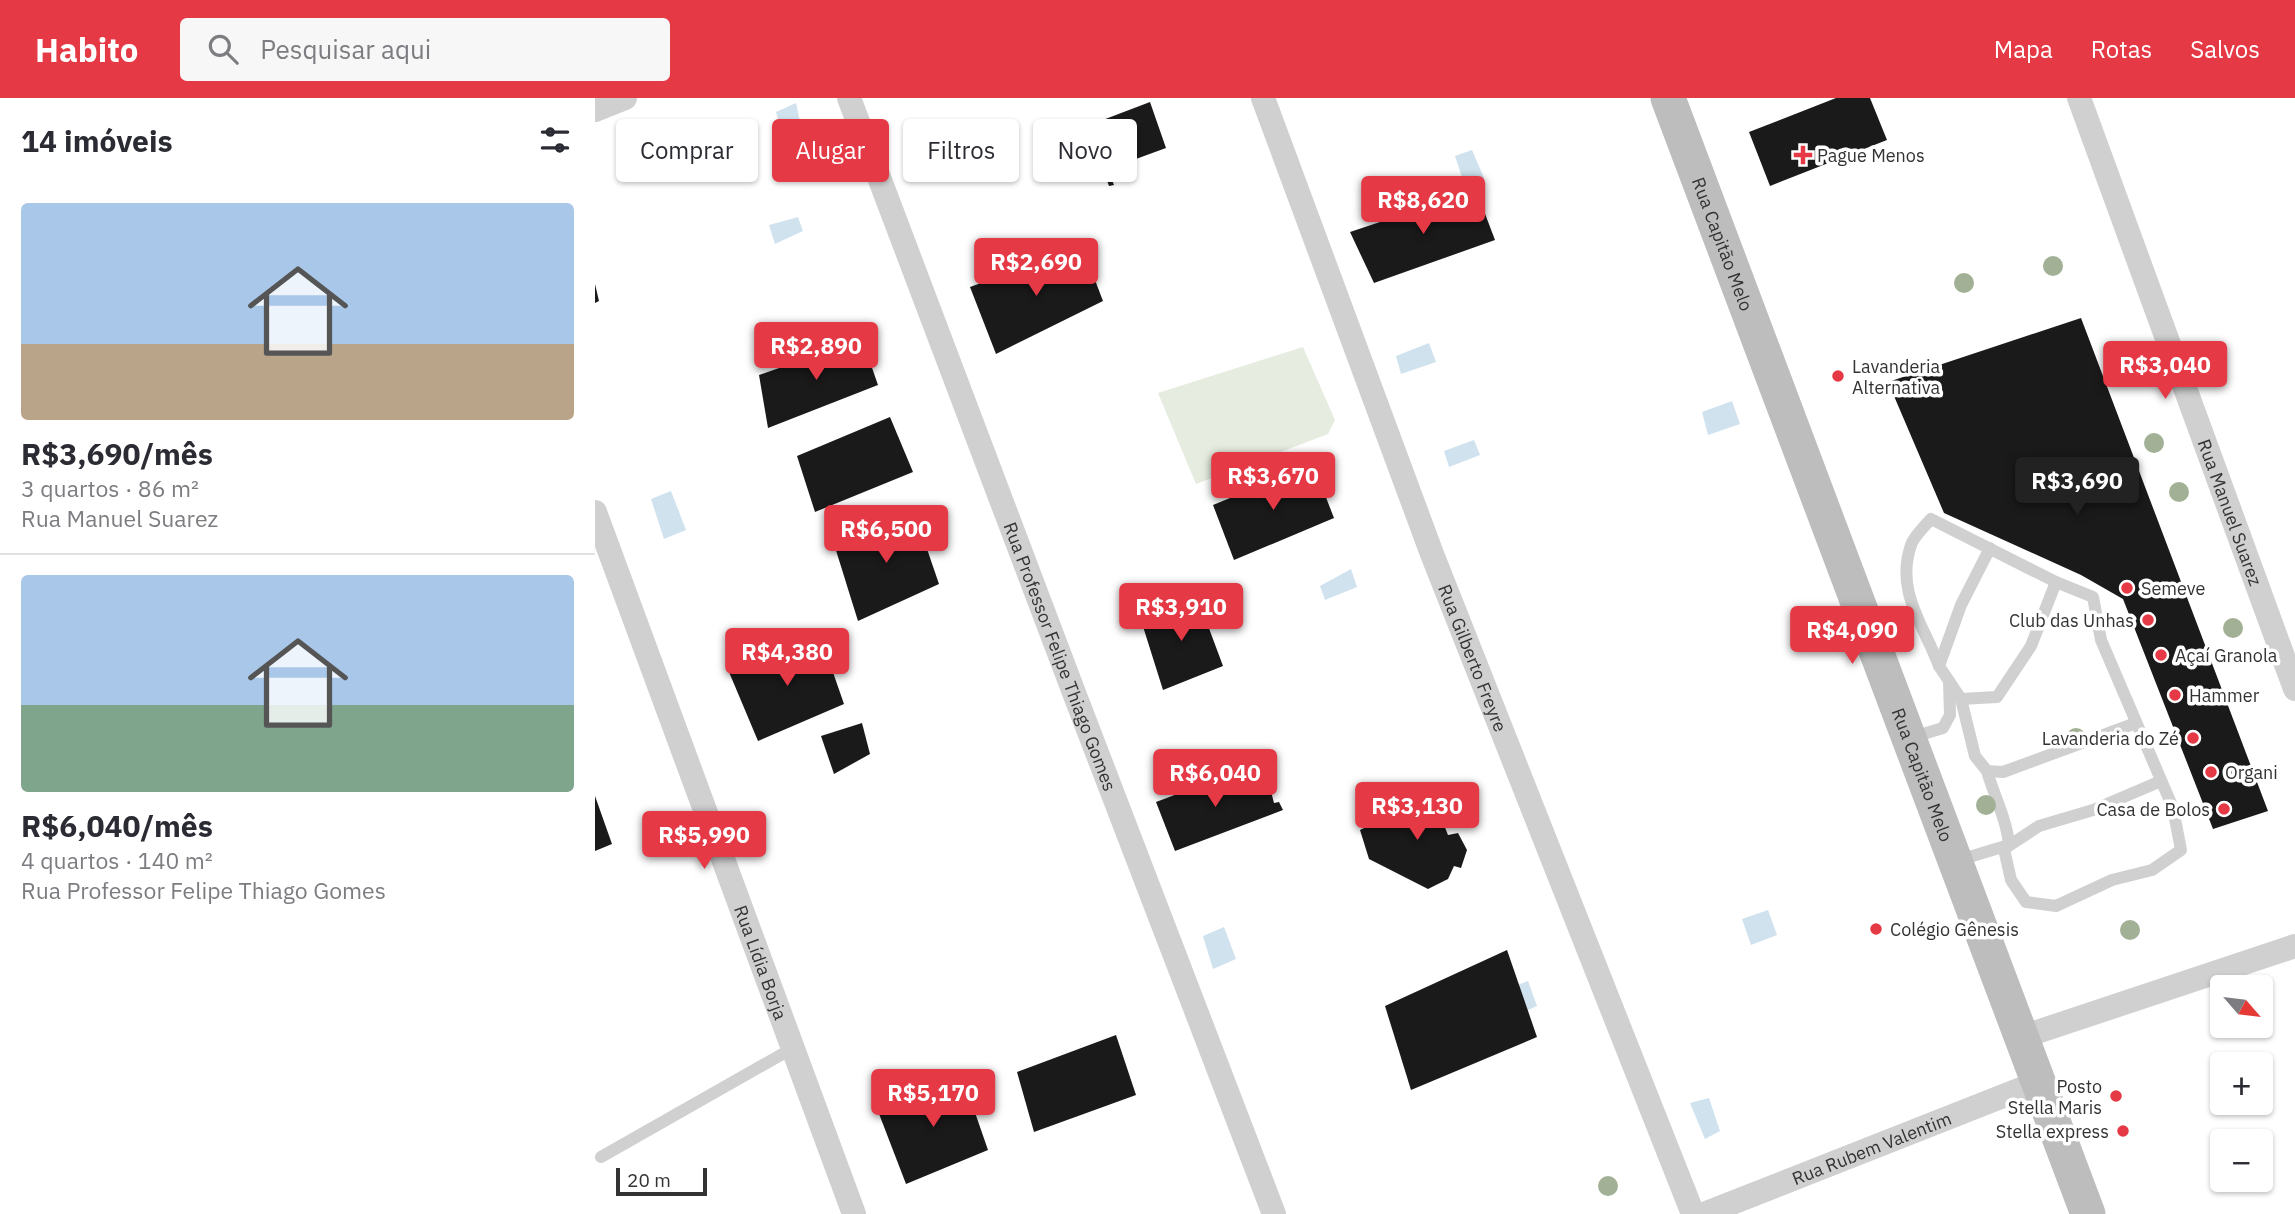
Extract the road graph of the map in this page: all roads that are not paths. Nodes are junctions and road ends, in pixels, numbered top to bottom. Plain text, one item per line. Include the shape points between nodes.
1 (625, 98) edge
2 (849, 98) edge
3 (1263, 98) edge
4 (1668, 98) edge
5 (2079, 98) edge
6 (595, 110) edge
7 (595, 512) edge
8 (1990, 548) junction
9 (2056, 582) junction
10 (1938, 666) junction
11 (1949, 681) junction
12 (2295, 689) edge
13 (1961, 699) junction
14 (2136, 723) junction
15 (1909, 739) junction
16 (1987, 771) junction
17 (2161, 781) junction
18 (2009, 845) junction
19 (1956, 861) junction
20 (2295, 946) edge
21 (2022, 1037) junction
22 (793, 1048) junction
23 (2039, 1082) junction
24 (601, 1157) dead end
25 (854, 1214) edge
26 (1274, 1214) edge
27 (1693, 1214) edge
28 (1704, 1214) edge
29 (2088, 1214) edge

1 - 6 street
2 - 26 street, Rua Professor Felipe Thiago Gomes
3 - 27 street, Rua Gilberto Freyre via 1433,554
4 - 15 main road, Rua Capitão Melo
5 - 12 street, Rua Manuel Suarez
7 - 22 street, Rua Lídia Borja
8 - 9 lane
8 - 10 lane via 1961,605
8 - 10 lane via 1931,519 1911,543 1906,578 1917,620
9 - 13 lane via 2031,646 1997,697
9 - 14 lane via 2093,597 2101,640
10 - 11 lane
11 - 13 lane
11 - 15 lane via 1950,715 1943,728
13 - 16 lane via 1975,756
14 - 16 lane via 2003,772
14 - 17 lane
15 - 19 main road, Rua Capitão Melo
16 - 18 lane
17 - 18 lane via 2093,810 2039,826
17 - 18 lane via 2173,808 2181,850 2152,870 2112,880 2056,906 2026,902 2011,880 2004,849
18 - 19 lane
19 - 21 main road, Rua Capitão Melo
20 - 21 street
21 - 23 main road, Rua Capitão Melo
22 - 24 lane
22 - 25 street, Rua Lídia Borja
23 - 28 street, Rua Rubem Valentim
23 - 29 main road, Rua Capitão Melo

